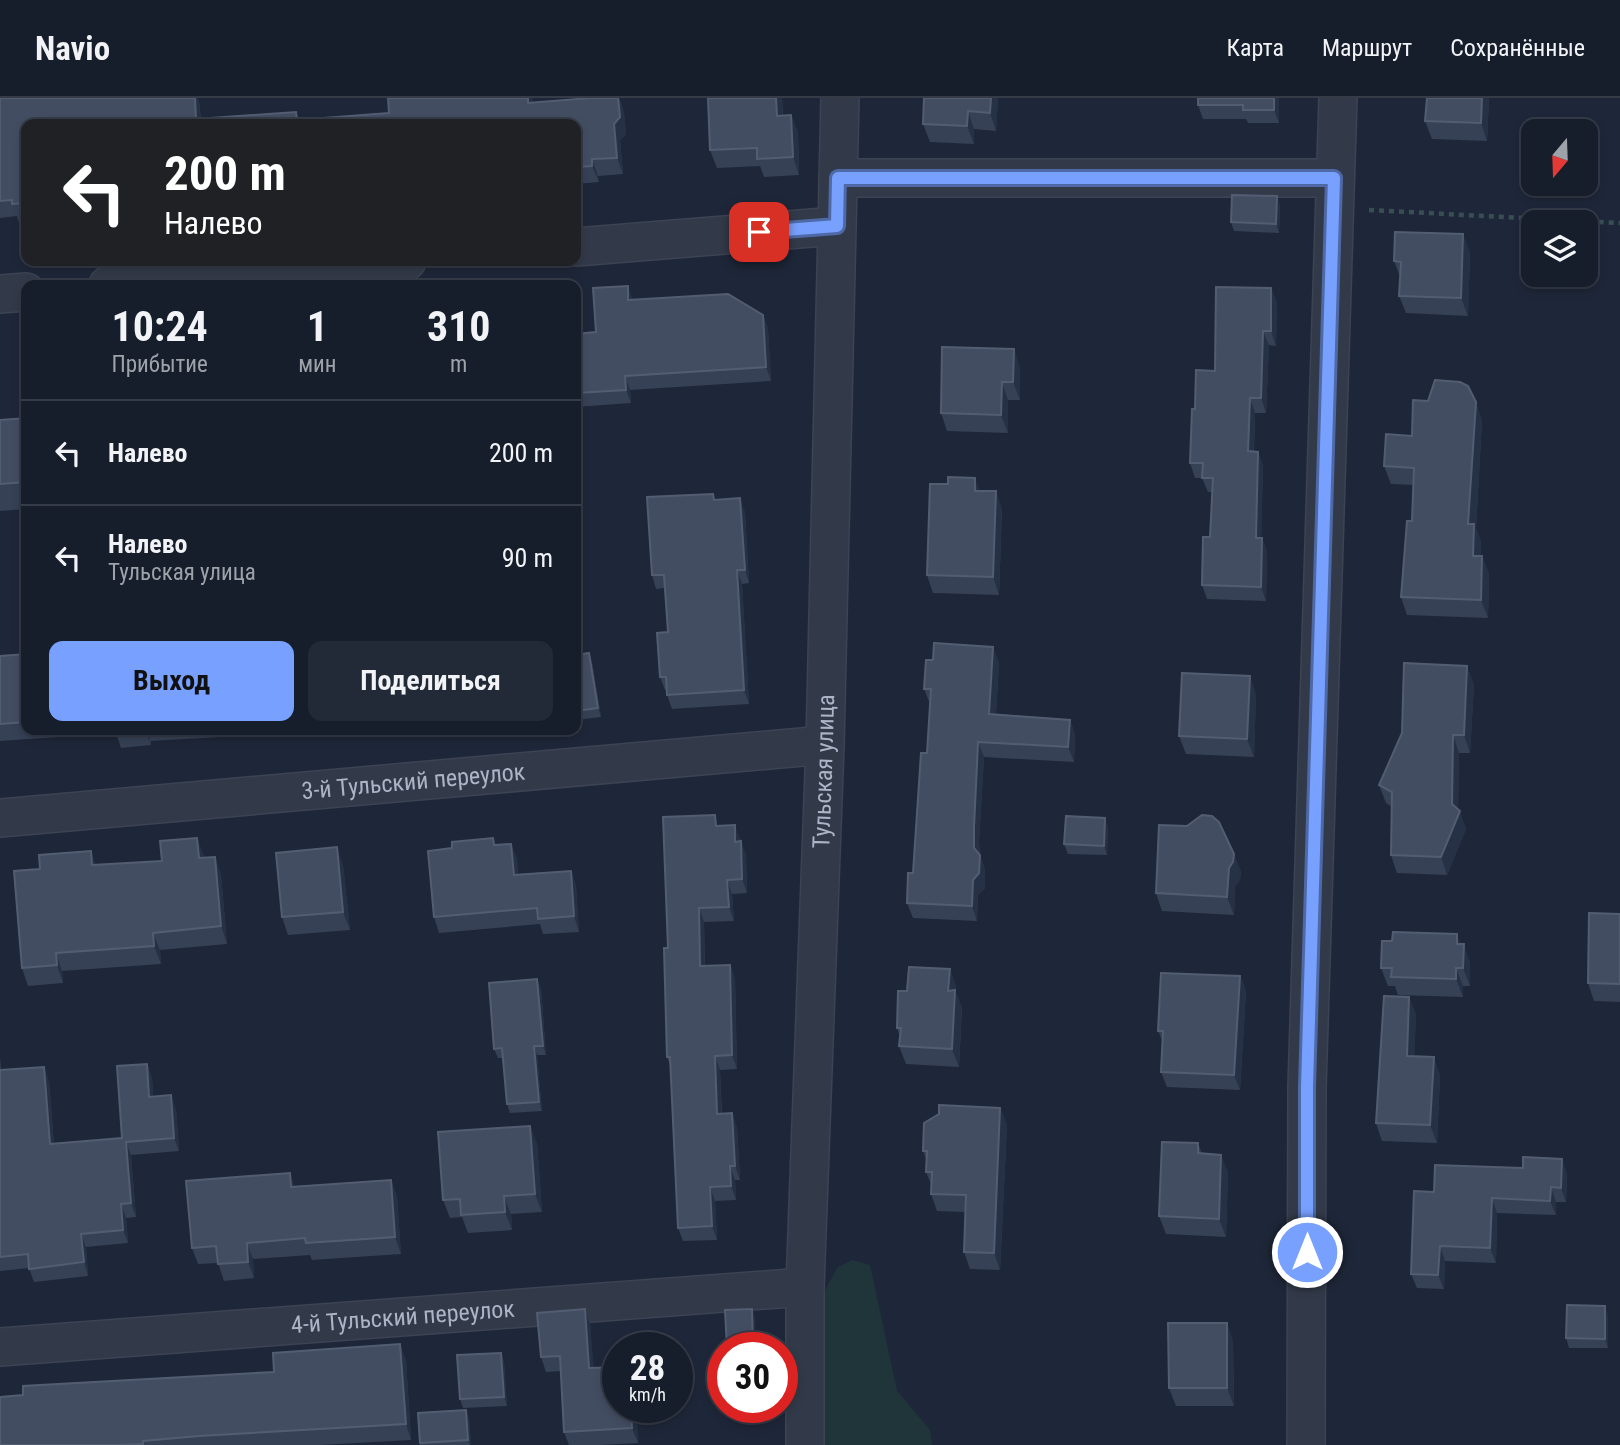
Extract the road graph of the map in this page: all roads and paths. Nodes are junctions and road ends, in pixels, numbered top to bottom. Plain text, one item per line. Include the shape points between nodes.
1 (840, 98) edge
2 (1338, 98) edge
3 (838, 178) junction
4 (1334, 193) junction
5 (1620, 223) edge
6 (837, 226) junction
7 (581, 247) edge
8 (345, 266) edge
9 (170, 280) edge
10 (21, 292) edge
11 (0, 294) edge
12 (825, 745) junction
13 (0, 818) edge
14 (805, 1287) junction
15 (0, 1347) edge
16 (804, 1445) edge
17 (1306, 1445) edge

1 - 3 street, Тульская улица
2 - 4 street
3 - 4 street
3 - 6 street, Тульская улица
4 - 5 path
4 - 17 street via 1307,1087
6 - 7 street
6 - 12 street, Тульская улица
8 - 9 street
10 - 11 street
12 - 13 street, 3-й Тульский переулок
12 - 14 street, Тульская улица
14 - 15 street, 4-й Тульский переулок
14 - 16 street, Тульская улица

